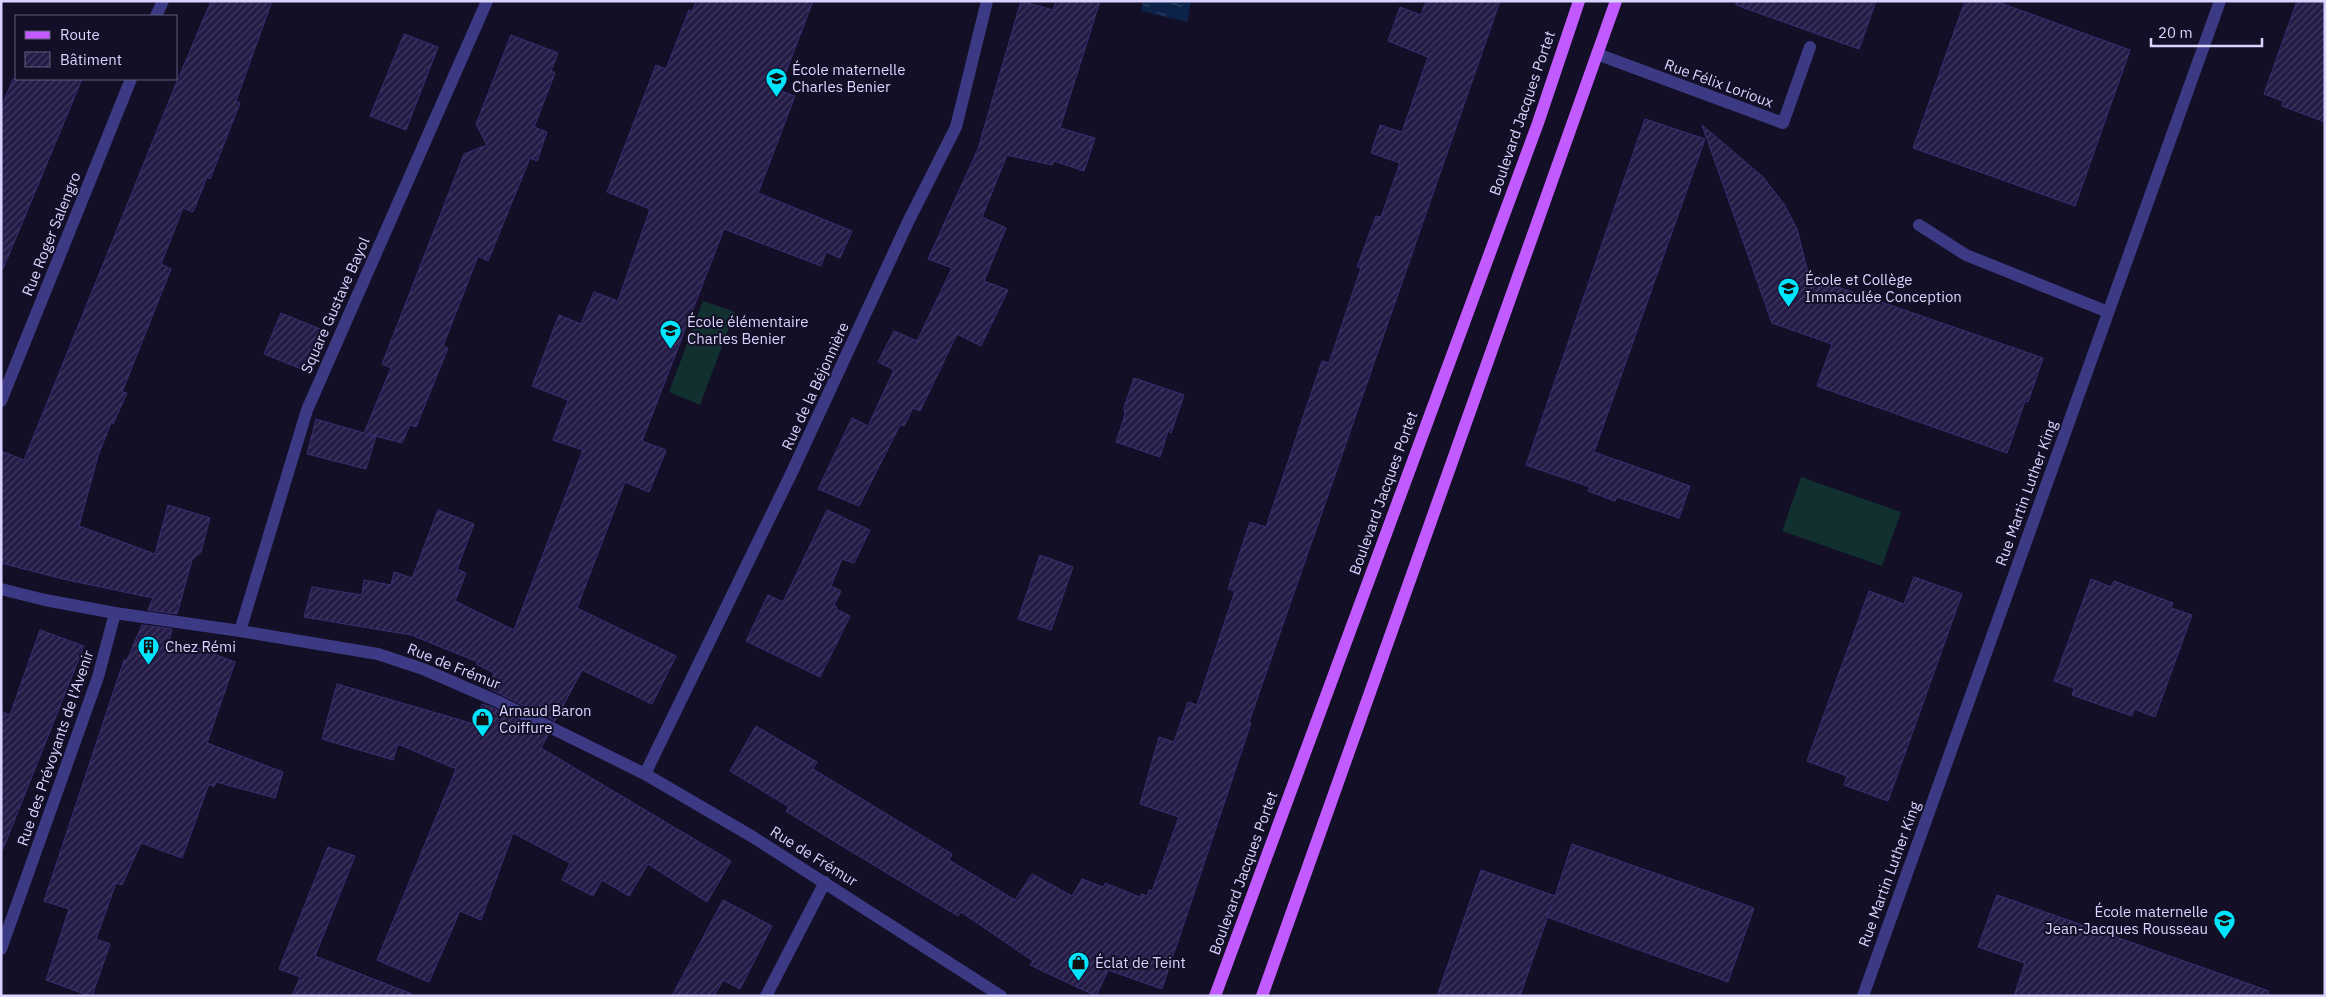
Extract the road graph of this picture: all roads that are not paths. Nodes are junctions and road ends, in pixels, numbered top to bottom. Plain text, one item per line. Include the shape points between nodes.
1 (162, 1) edge
2 (487, 1) edge
3 (987, 1) edge
4 (1579, 1) edge
5 (1616, 1) edge
6 (2220, 1) edge
7 (156, 15) edge
8 (1810, 48) dead end
9 (1598, 54) junction
10 (131, 80) edge
11 (1919, 225) dead end
12 (2108, 312) junction
13 (1, 401) edge
14 (1, 589) edge
15 (115, 613) junction
16 (240, 631) junction
17 (645, 774) junction
18 (825, 882) junction
19 (1, 949) edge
20 (766, 996) edge
21 (1001, 996) edge
22 (1215, 996) edge
23 (1262, 996) edge
24 (1863, 996) edge

1 - 7 street
2 - 16 street, Square Gustave Bayol via 307,410
3 - 17 street, Rue de la Béjonnière via 956,127
4 - 22 main road, Boulevard Jacques Portet via 1538,123
5 - 9 main road
6 - 12 street, Rue Martin Luther King
8 - 9 street, Rue Félix Lorioux via 1783,123
9 - 23 main road
10 - 13 street, Rue Roger Salengro
11 - 12 street via 1966,255
12 - 24 street, Rue Martin Luther King
14 - 15 street, Rue de Frémur
15 - 16 street, Rue de Frémur
15 - 19 street, Rue des Prévoyants de l'Avenir via 98,677
16 - 17 street, Rue de Frémur via 378,654 423,669 499,702
17 - 18 street, Rue de Frémur
18 - 20 street
18 - 21 street, Rue de Frémur

